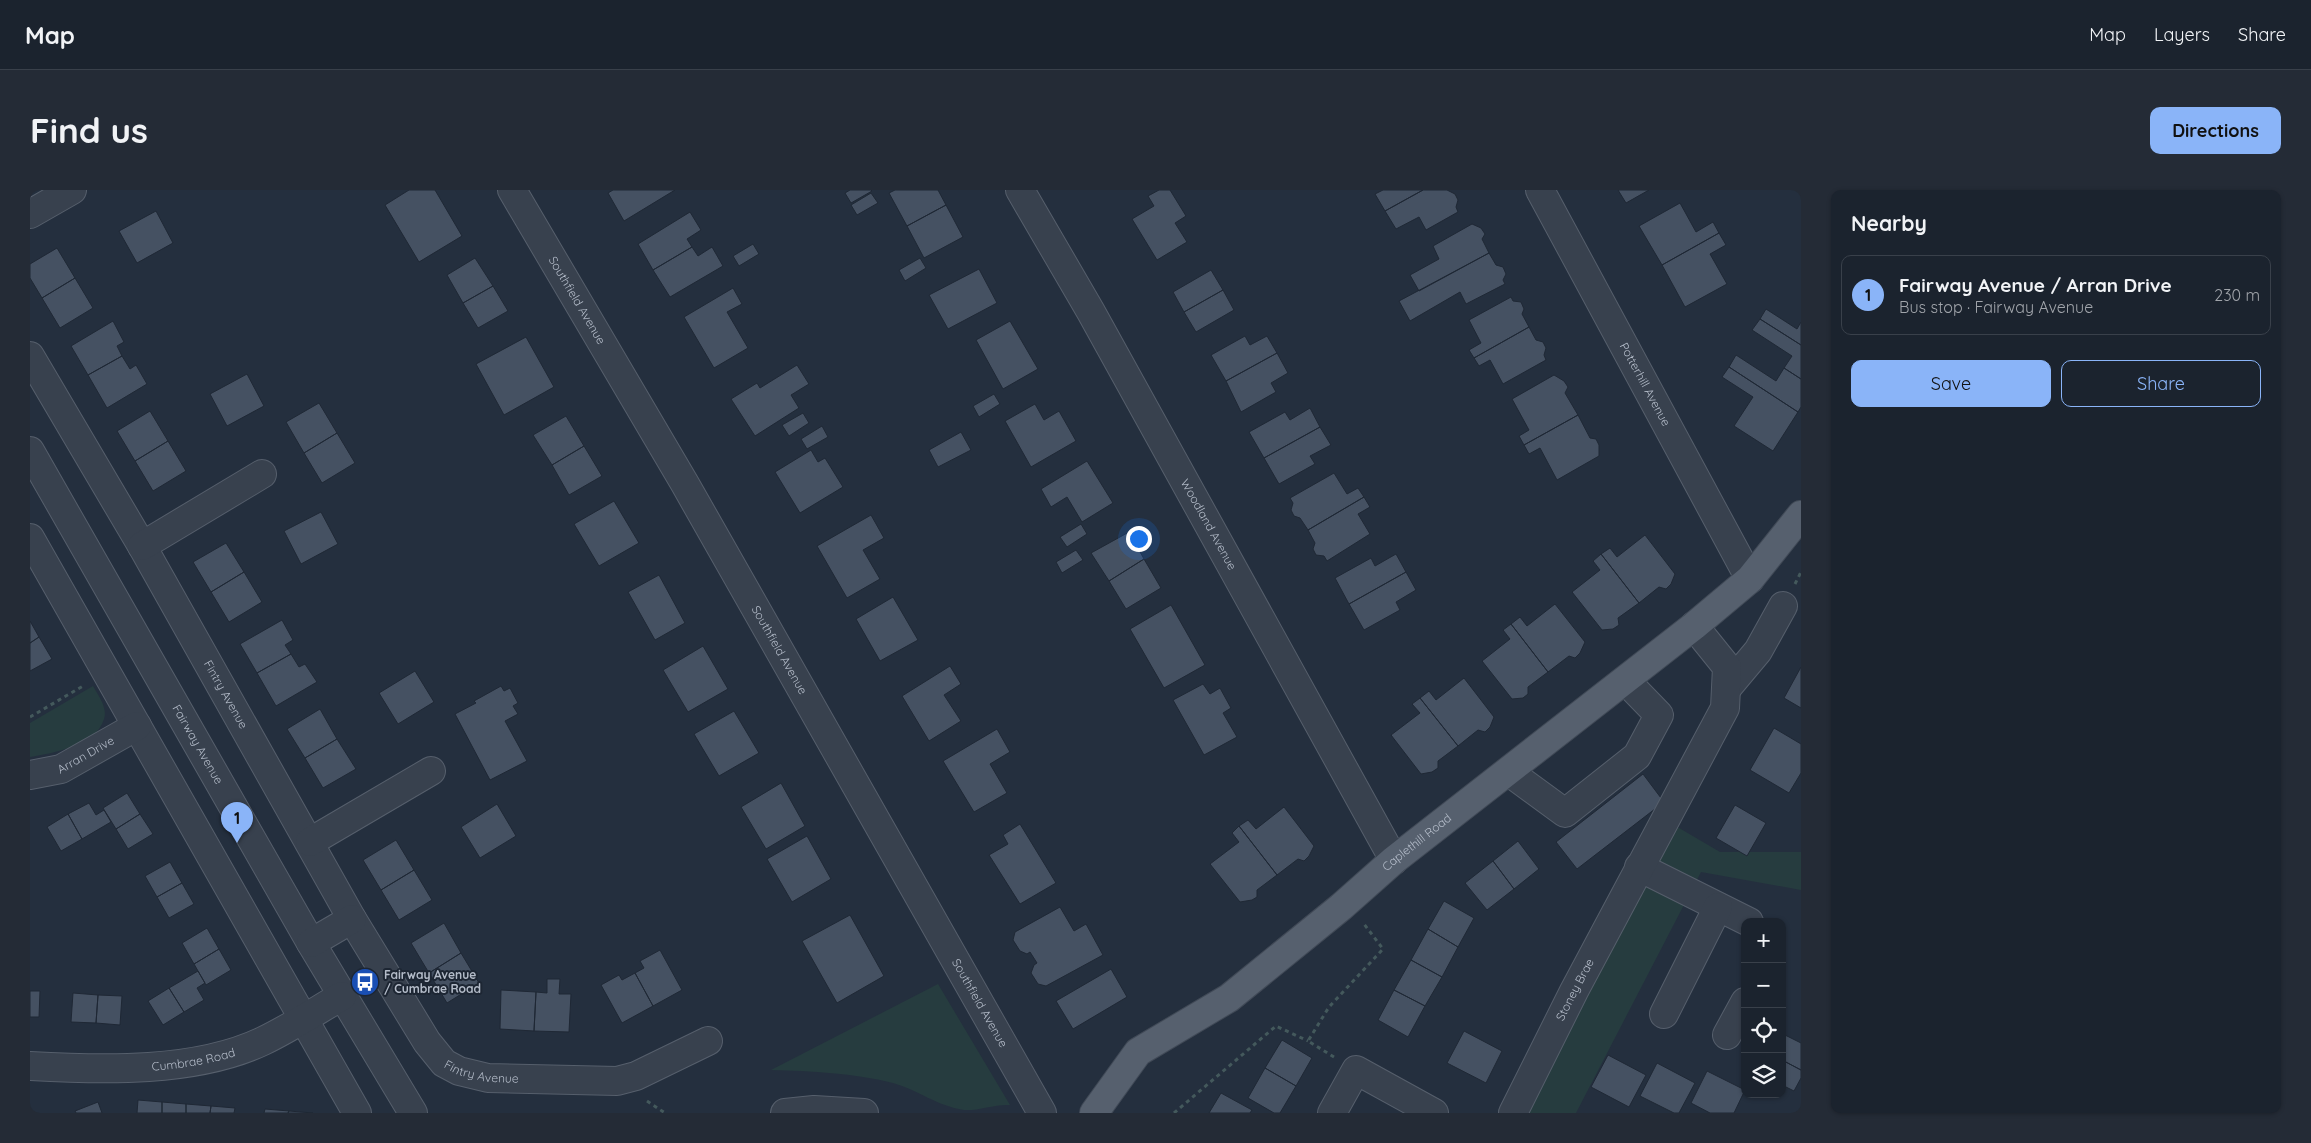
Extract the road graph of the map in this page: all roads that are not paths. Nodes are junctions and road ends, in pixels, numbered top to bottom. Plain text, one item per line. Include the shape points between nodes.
1 (72, 190) edge
2 (512, 190) edge
3 (1020, 190) edge
4 (1540, 190) edge
5 (30, 214) edge
6 (30, 356) edge
7 (30, 451) edge
8 (262, 474) dead end
9 (1801, 515) edge
10 (30, 538) edge
11 (142, 546) junction
12 (1750, 579) junction
13 (1784, 606) dead end
14 (1694, 626) junction
15 (1626, 681) junction
16 (1727, 688) junction
17 (137, 726) junction
18 (431, 770) dead end
19 (1509, 772) junction
20 (30, 775) edge
21 (310, 842) junction
22 (1394, 860) junction
23 (1639, 867) junction
24 (1718, 907) junction
25 (1741, 918) edge
26 (352, 919) junction
27 (312, 943) junction
28 (342, 996) junction
29 (1742, 1008) edge
30 (1664, 1014) dead end
31 (304, 1018) junction
32 (1727, 1036) dead end
33 (708, 1042) dead end
34 (30, 1066) edge
35 (357, 1113) edge
36 (413, 1113) edge
37 (785, 1113) edge
38 (864, 1113) edge
39 (1042, 1113) edge
40 (1094, 1113) edge
41 (1332, 1113) edge
42 (1434, 1113) edge
43 (1513, 1113) edge

1 - 5 street
2 - 39 street, Southfield Avenue via 690,492
3 - 22 street, Woodland Avenue
4 - 12 street, Potterhill Avenue
6 - 11 street, Fintry Avenue
7 - 27 street, Fairway Avenue
8 - 11 street
9 - 12 main road, Caplethill Road
10 - 17 street
11 - 21 street, Fintry Avenue
12 - 14 main road, Caplethill Road
13 - 16 street via 1758,651
14 - 15 main road, Caplethill Road
14 - 16 street, Stoney Brae via 1727,667
15 - 19 main road, Caplethill Road
15 - 19 street via 1659,715 1637,756 1566,813
16 - 23 street, Stoney Brae via 1725,708
17 - 20 street, Arran Drive via 61,769
17 - 31 street
18 - 21 street
19 - 22 main road, Caplethill Road
21 - 26 street, Fintry Avenue
22 - 40 main road, Caplethill Road via 1230,998 1138,1052
23 - 24 street
23 - 43 street, Stoney Brae
24 - 25 street
24 - 30 street
26 - 27 street
26 - 33 street, Fintry Avenue via 427,1042 444,1063 459,1071 488,1078 617,1081 636,1076
27 - 28 street, Fairway Avenue
28 - 31 street, Cumbrae Road
28 - 36 street, Fairway Avenue
29 - 32 street
31 - 34 street, Cumbrae Road via 262,1042 209,1058 175,1064
31 - 35 street
37 - 38 street via 814,1110
41 - 42 street via 1356,1070

